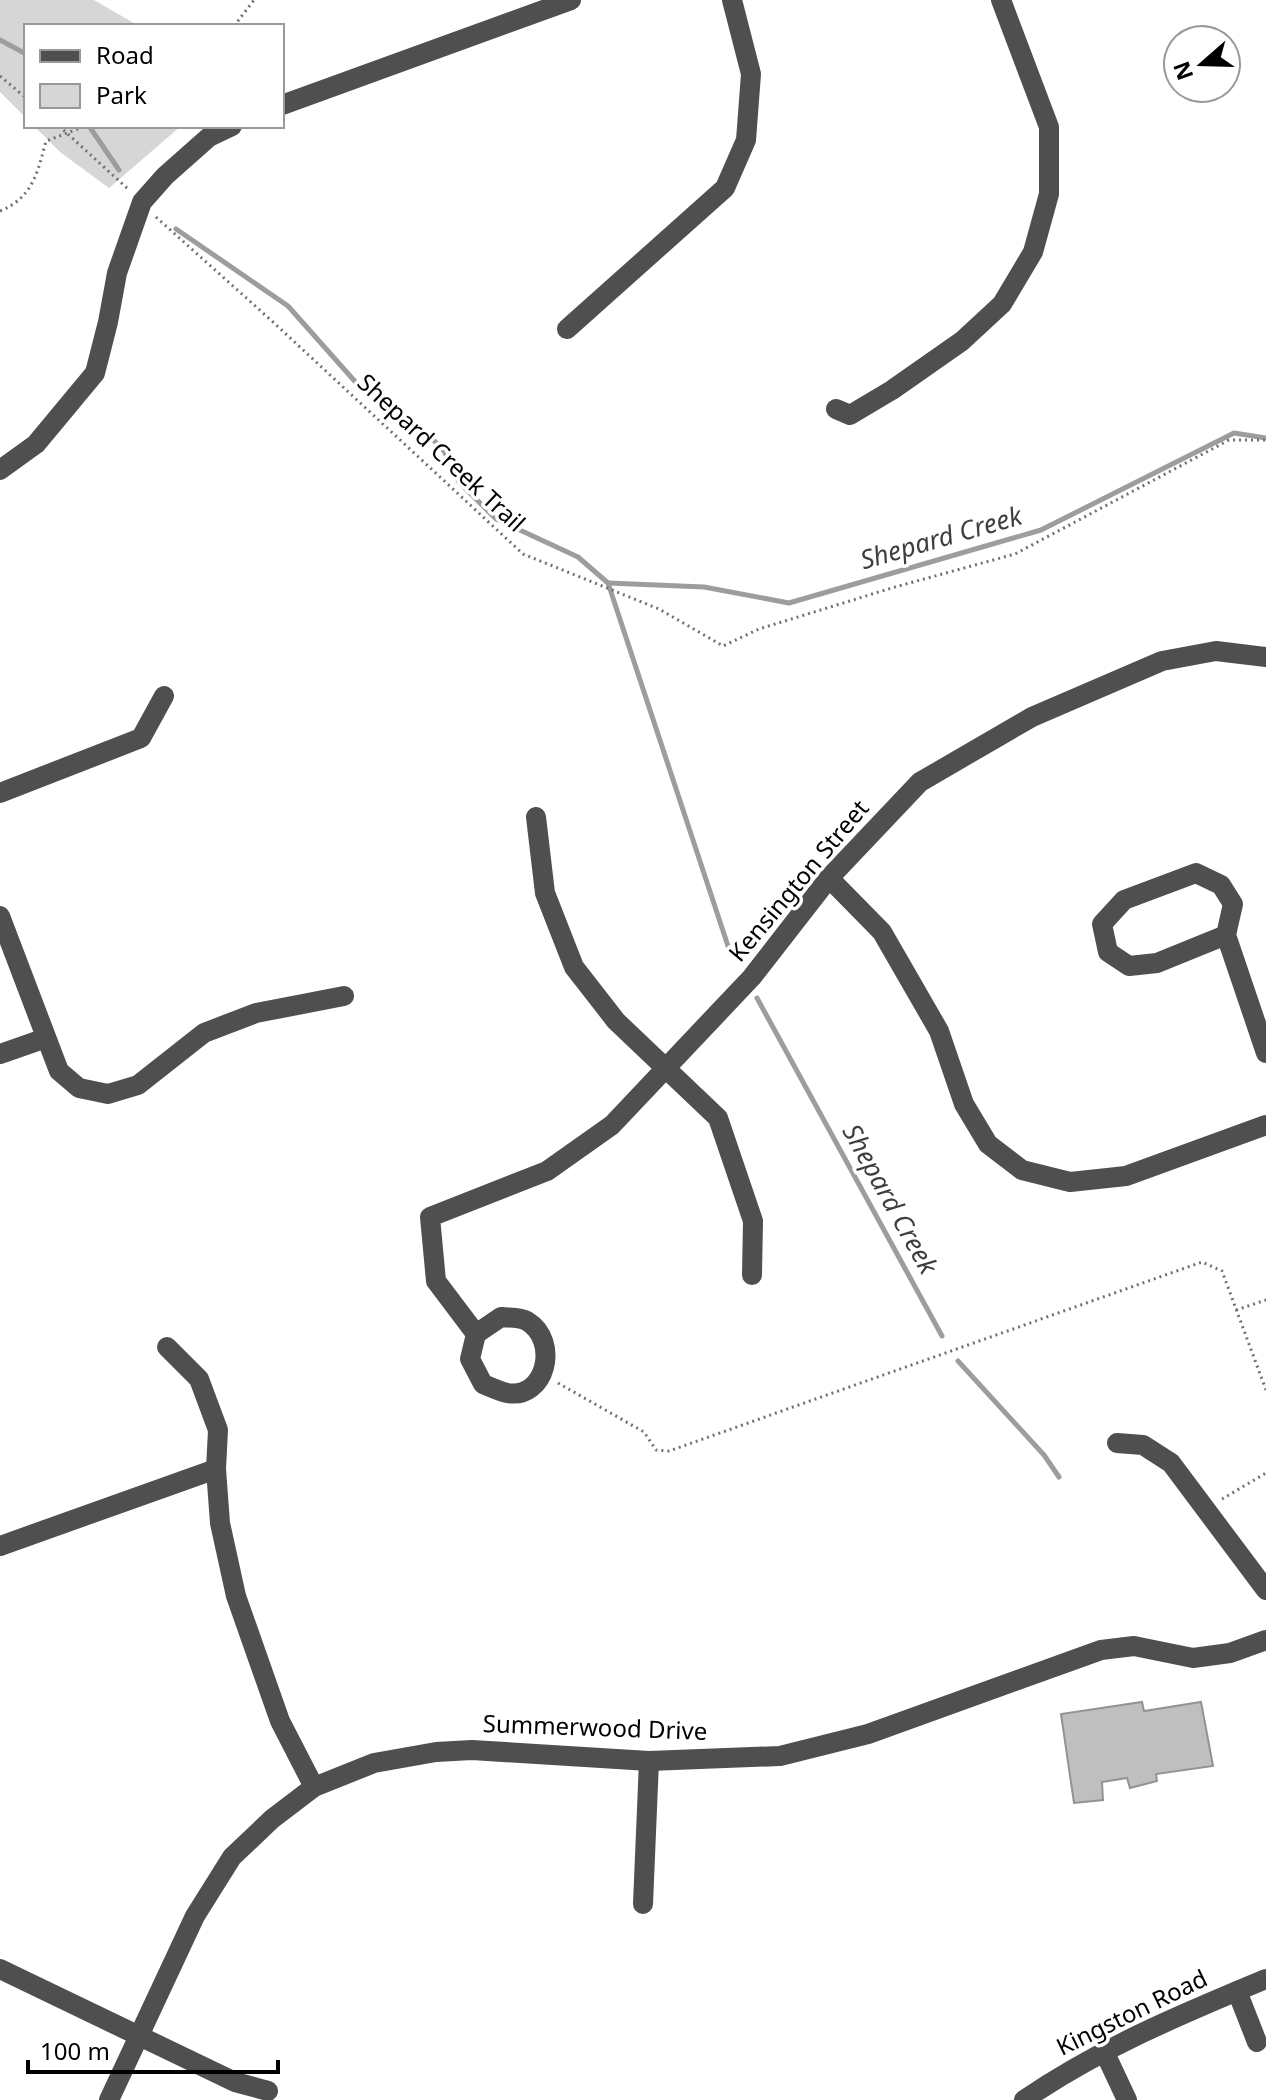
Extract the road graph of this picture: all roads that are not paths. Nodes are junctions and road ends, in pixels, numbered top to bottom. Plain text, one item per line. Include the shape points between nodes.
1 (571, 0) edge
2 (732, 0) edge
3 (1001, 0) edge
4 (284, 104) edge
5 (228, 128) edge
6 (567, 329) dead end
7 (836, 409) dead end
8 (0, 470) edge
9 (1266, 657) edge
10 (164, 696) dead end
11 (0, 793) edge
12 (536, 817) dead end
13 (829, 878) junction
14 (0, 916) edge
15 (1226, 935) junction
16 (344, 996) dead end
17 (46, 1038) junction
18 (1266, 1053) edge
19 (0, 1054) edge
20 (666, 1068) junction
21 (1266, 1125) edge
22 (752, 1275) dead end
23 (476, 1334) junction
24 (167, 1347) dead end
25 (1117, 1443) dead end
26 (216, 1469) junction
27 (0, 1546) edge
28 (1266, 1590) edge
29 (1266, 1640) edge
30 (649, 1761) junction
31 (314, 1787) junction
32 (643, 1904) dead end
33 (0, 1969) edge
34 (1266, 1979) edge
35 (1237, 1991) junction
36 (139, 2037) junction
37 (1257, 2042) dead end
38 (1104, 2051) junction
39 (268, 2091) dead end
40 (109, 2100) edge
41 (1024, 2100) edge
42 (1127, 2100) edge

1 - 4 street
2 - 6 street via 751,74 746,140 725,188
3 - 7 street via 1049,127 1049,194 1033,252 1002,304 962,341 850,415
5 - 8 street via 209,137 142,202 117,273 95,373 36,444
9 - 13 street, Kensington Street via 1216,651 1162,661 1032,717 920,782
10 - 11 street via 141,738
12 - 20 street via 545,893 574,967 616,1021
13 - 20 street, Kensington Street via 752,977
13 - 21 street via 882,932 939,1031 964,1104 988,1144 1022,1170 1070,1182 1126,1176
14 - 17 street
15 - 15 street via 1233,904 1221,885 1196,873 1124,900 1102,924 1108,952 1129,966 1157,963
15 - 18 street
16 - 17 street via 256,1013 204,1033 138,1085 108,1094 79,1088 59,1071
17 - 19 street
20 - 22 street via 718,1118 753,1221
20 - 23 street, Kensington Street via 612,1125 547,1171 430,1217 436,1281
23 - 23 street via 470,1359 483,1384 510,1394 530,1388 542,1374 547,1355 543,1337 526,1320 501,1317
24 - 26 street via 199,1379 218,1430
25 - 28 street via 1143,1445 1171,1463
26 - 27 street
26 - 31 street via 220,1523 236,1596 280,1721
29 - 30 street, Summerwood Drive via 1230,1653 1193,1658 1134,1646 1101,1650 868,1734 780,1756
30 - 31 street, Summerwood Drive via 472,1750 420,1753 374,1763
30 - 32 street
31 - 36 street, Summerwood Drive via 232,1857 195,1916
33 - 36 street
34 - 35 street, Kingston Road
35 - 37 street
35 - 38 street, Kingston Road
36 - 39 street via 235,2082
36 - 40 street, Summerwood Drive
38 - 41 street, Kingston Road
38 - 42 street

